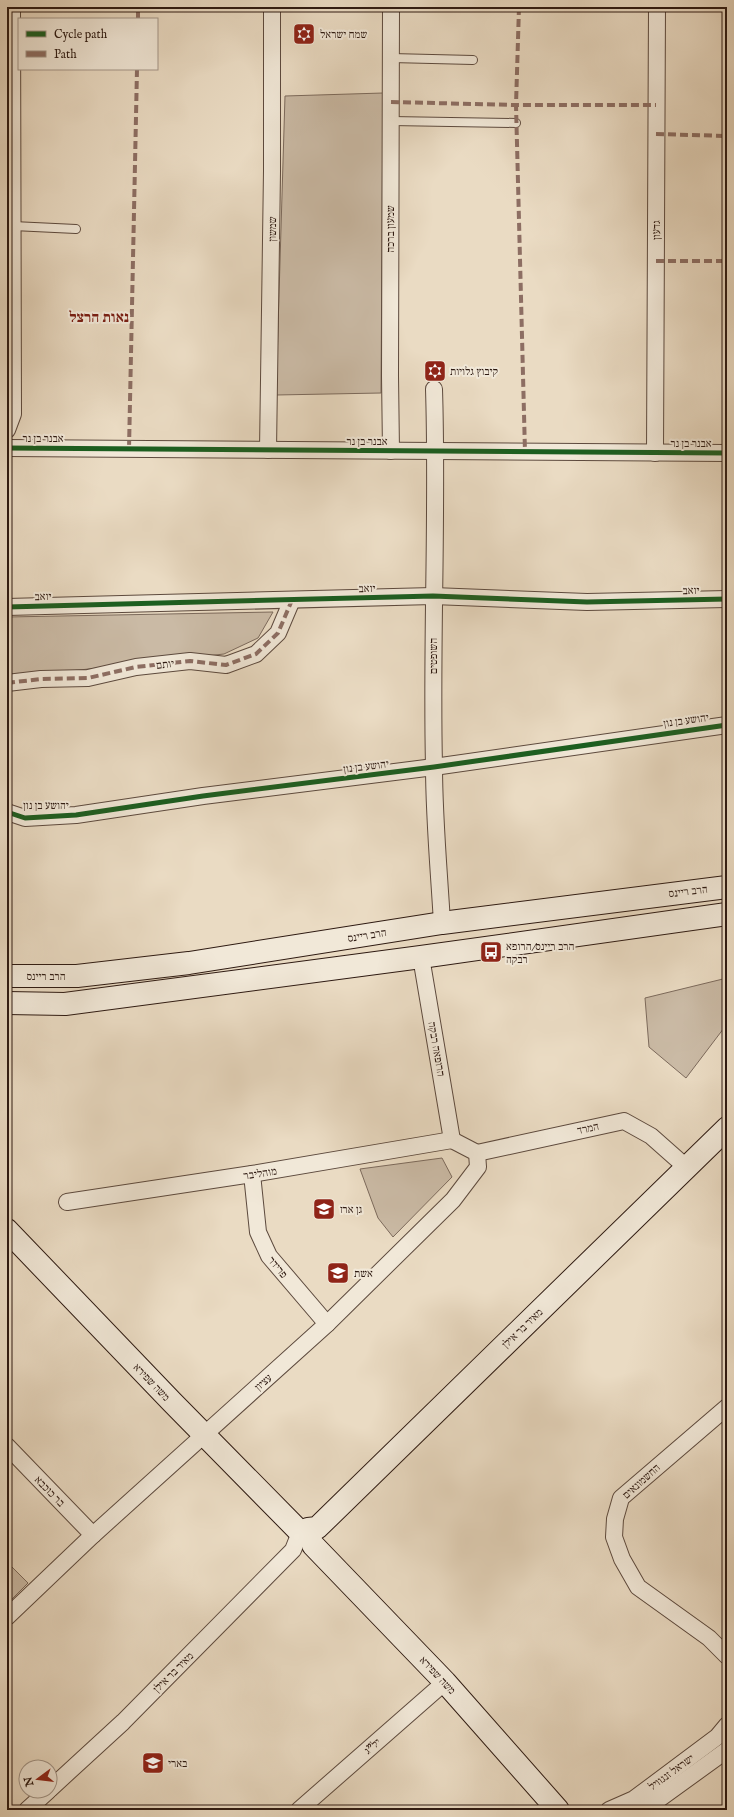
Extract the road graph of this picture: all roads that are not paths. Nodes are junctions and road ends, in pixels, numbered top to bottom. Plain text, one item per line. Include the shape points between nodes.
1 (272, 7) edge
2 (391, 7) edge
3 (657, 7) edge
4 (11, 12) edge
5 (391, 58) junction
6 (473, 60) dead end
7 (392, 121) junction
8 (516, 123) dead end
9 (10, 154) edge
10 (13, 226) junction
11 (76, 228) dead end
12 (434, 389) dead end
13 (7, 430) edge
14 (7, 448) edge
15 (268, 450) junction
16 (391, 451) junction
17 (436, 451) junction
18 (655, 453) junction
19 (727, 453) edge
20 (433, 596) junction
21 (727, 599) edge
22 (292, 600) junction
23 (7, 607) edge
24 (7, 682) edge
25 (727, 725) edge
26 (434, 767) junction
27 (7, 812) edge
28 (727, 887) edge
29 (727, 914) edge
30 (442, 923) junction
31 (421, 957) junction
32 (7, 976) edge
33 (7, 1003) edge
34 (727, 1128) edge
35 (452, 1140) junction
36 (477, 1153) junction
37 (686, 1167) junction
38 (252, 1174) junction
39 (67, 1202) dead end
40 (7, 1230) edge
41 (327, 1324) junction
42 (727, 1407) edge
43 (206, 1435) junction
44 (7, 1446) edge
45 (93, 1535) junction
46 (306, 1538) junction
47 (7, 1617) edge
48 (727, 1656) edge
49 (445, 1682) junction
50 (727, 1725) edge
51 (727, 1750) edge
52 (58, 1782) edge
53 (39, 1799) edge
54 (27, 1810) edge
55 (299, 1810) edge
56 (558, 1810) edge
57 (609, 1810) edge
58 (644, 1810) edge

1 - 15 street, שמשון
2 - 5 street, שמעון ברכה
3 - 18 street, גדעון
4 - 9 street
5 - 6 lane
5 - 7 street, שמעון ברכה
7 - 8 lane
7 - 16 street, שמעון ברכה
9 - 10 street
10 - 11 lane
10 - 13 street via 13,414
12 - 17 street, השופטים
14 - 15 street, אבנר בן נר
15 - 16 street, אבנר בן נר
16 - 17 street, אבנר בן נר
17 - 18 street, אבנר בן נר
17 - 20 street, השופטים
18 - 19 street, אבנר בן נר
20 - 21 street, יואב via 587,602
20 - 22 street, יואב
20 - 26 street, השופטים
22 - 23 street, יואב
22 - 24 street, יותם via 278,633 256,654 226,666 190,661 136,667 88,678
25 - 26 street, יהושע בן נון
26 - 27 street, יהושע בן נון via 76,815 25,818
26 - 30 street, השופטים
28 - 30 main road, הרב ריינס
29 - 31 main road
30 - 32 main road, הרב ריינס via 189,963 77,976
31 - 33 main road via 65,1004
31 - 35 street, הרופאה רבקה
34 - 37 main road, מאיר בר אילן
35 - 36 street
35 - 38 street, מוהליבר
36 - 37 street, המרד via 624,1122 651,1136
36 - 41 street, עציון via 478,1167 453,1200
37 - 46 main road, מאיר בר אילן
38 - 39 street, מוהליבר
38 - 41 street, פרידר via 258,1232 269,1256
40 - 43 main road, משה שפירא
41 - 43 street, עציון
42 - 48 street, החשמונאים via 621,1498 615,1519 614,1537 622,1559 638,1587 709,1638
43 - 45 street, עציון
43 - 46 main road, משה שפירא
44 - 45 street, בר כוכבא
45 - 47 street, עציון
46 - 49 main road, משה שפירא
46 - 52 street, מאיר בר אילן via 123,1722
49 - 55 street, יל"ג
49 - 56 main road, משה שפירא
50 - 57 street, ישראל זנגוויל via 717,1737 634,1798
51 - 58 street, ישראל זנגוויל
53 - 54 street, מאיר בר אילן

